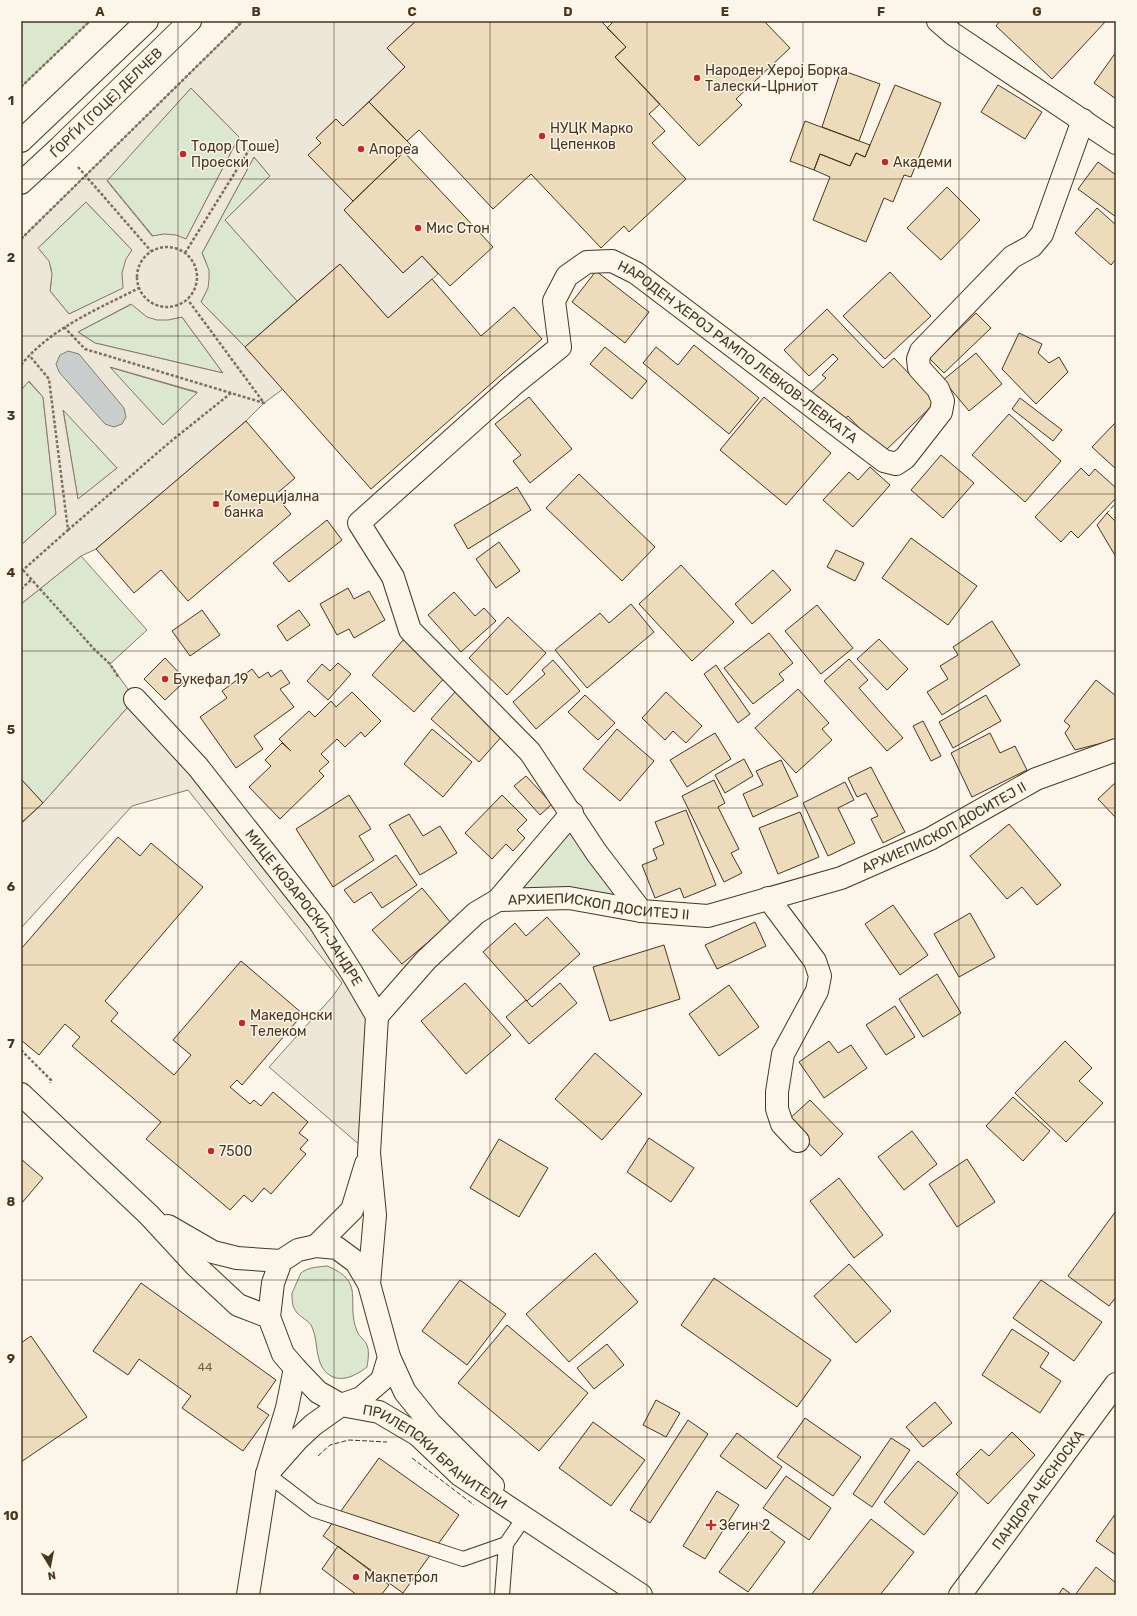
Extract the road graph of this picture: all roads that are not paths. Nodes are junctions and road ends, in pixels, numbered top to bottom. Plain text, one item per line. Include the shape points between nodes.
1 (147, 21) edge
2 (190, 21) edge
3 (938, 21) edge
4 (1083, 120) junction
5 (21, 141) edge
6 (1116, 143) edge
7 (21, 182) edge
8 (134, 699) road end
9 (1116, 750) edge
10 (572, 813) junction
11 (768, 898) junction
12 (498, 900) junction
13 (641, 911) junction
14 (377, 1016) junction
15 (21, 1094) edge
16 (798, 1141) dead end
17 (369, 1153) junction
18 (149, 1216) junction
19 (316, 1246) junction
20 (281, 1261) junction
21 (369, 1284) junction
22 (269, 1316) junction
23 (389, 1357) junction
24 (295, 1368) junction
25 (1116, 1384) edge
26 (341, 1405) junction
27 (267, 1474) junction
28 (524, 1518) junction
29 (506, 1544) junction
30 (248, 1595) edge
31 (502, 1595) edge
32 (641, 1595) edge
33 (960, 1595) edge

1 - 5 street
2 - 7 street, ЃОРЃИ (ГОЦЕ) ДЕЛЧЕВ
3 - 4 street via 953,34
4 - 6 street
4 - 10 street, НАРОДЕН ХЕРОЈ РАМПО ЛЕВКОВ-ЛЕВКАТА via 1042,234 1032,246 1012,257 921,351 918,359 919,368 938,390 943,401 941,412 905,458 896,464 884,461 636,273 612,261 587,262 567,276 554,301 560,347 513,385 359,523 393,577 410,630 530,752
8 - 14 street, МИЦЕ КОЗАРОСКИ-ЈАНДРЕ via 198,767 319,921
9 - 11 street, АРХИЕПИСКОП ДОСИТЕЈ II via 1036,779 930,839 841,878
10 - 12 street
10 - 13 street, НАРОДЕН ХЕРОЈ РАМПО ЛЕВКОВ-ЛЕВКАТА via 596,852
11 - 13 street, АРХИЕПИСКОП ДОСИТЕЈ II via 708,916
11 - 16 street via 815,961 820,976 817,991 783,1054 777,1092 777,1109 782,1124
12 - 13 street, АРХИЕПИСКОП ДОСИТЕЈ II via 569,898
12 - 14 street, АРХИЕПИСКОП ДОСИТЕЈ II via 476,913 426,960
14 - 17 street
15 - 18 street
17 - 19 street via 352,1210
17 - 21 street via 375,1215
18 - 20 street via 213,1252 236,1258
18 - 22 street via 196,1266 238,1305
19 - 20 street via 298,1250
19 - 21 street via 337,1248 356,1262
20 - 22 street via 273,1283
21 - 23 street
22 - 24 street via 283,1354
23 - 26 street via 382,1380 361,1398
23 - 28 street, ПРИЛЕПСКИ БРАНИТЕЛИ via 406,1392 430,1422
24 - 26 street via 318,1392
24 - 27 street via 287,1408
25 - 33 street, ПАНДОРА ЧЕСНОСКА
26 - 27 street via 313,1425
26 - 28 street, ПРИЛЕПСКИ БРАНИТЕЛИ via 379,1412 418,1435 460,1475
27 - 29 lane via 314,1510 463,1559
27 - 30 street
28 - 29 lane
28 - 32 street, ПРИЛЕПСКИ БРАНИТЕЛИ
29 - 31 lane

